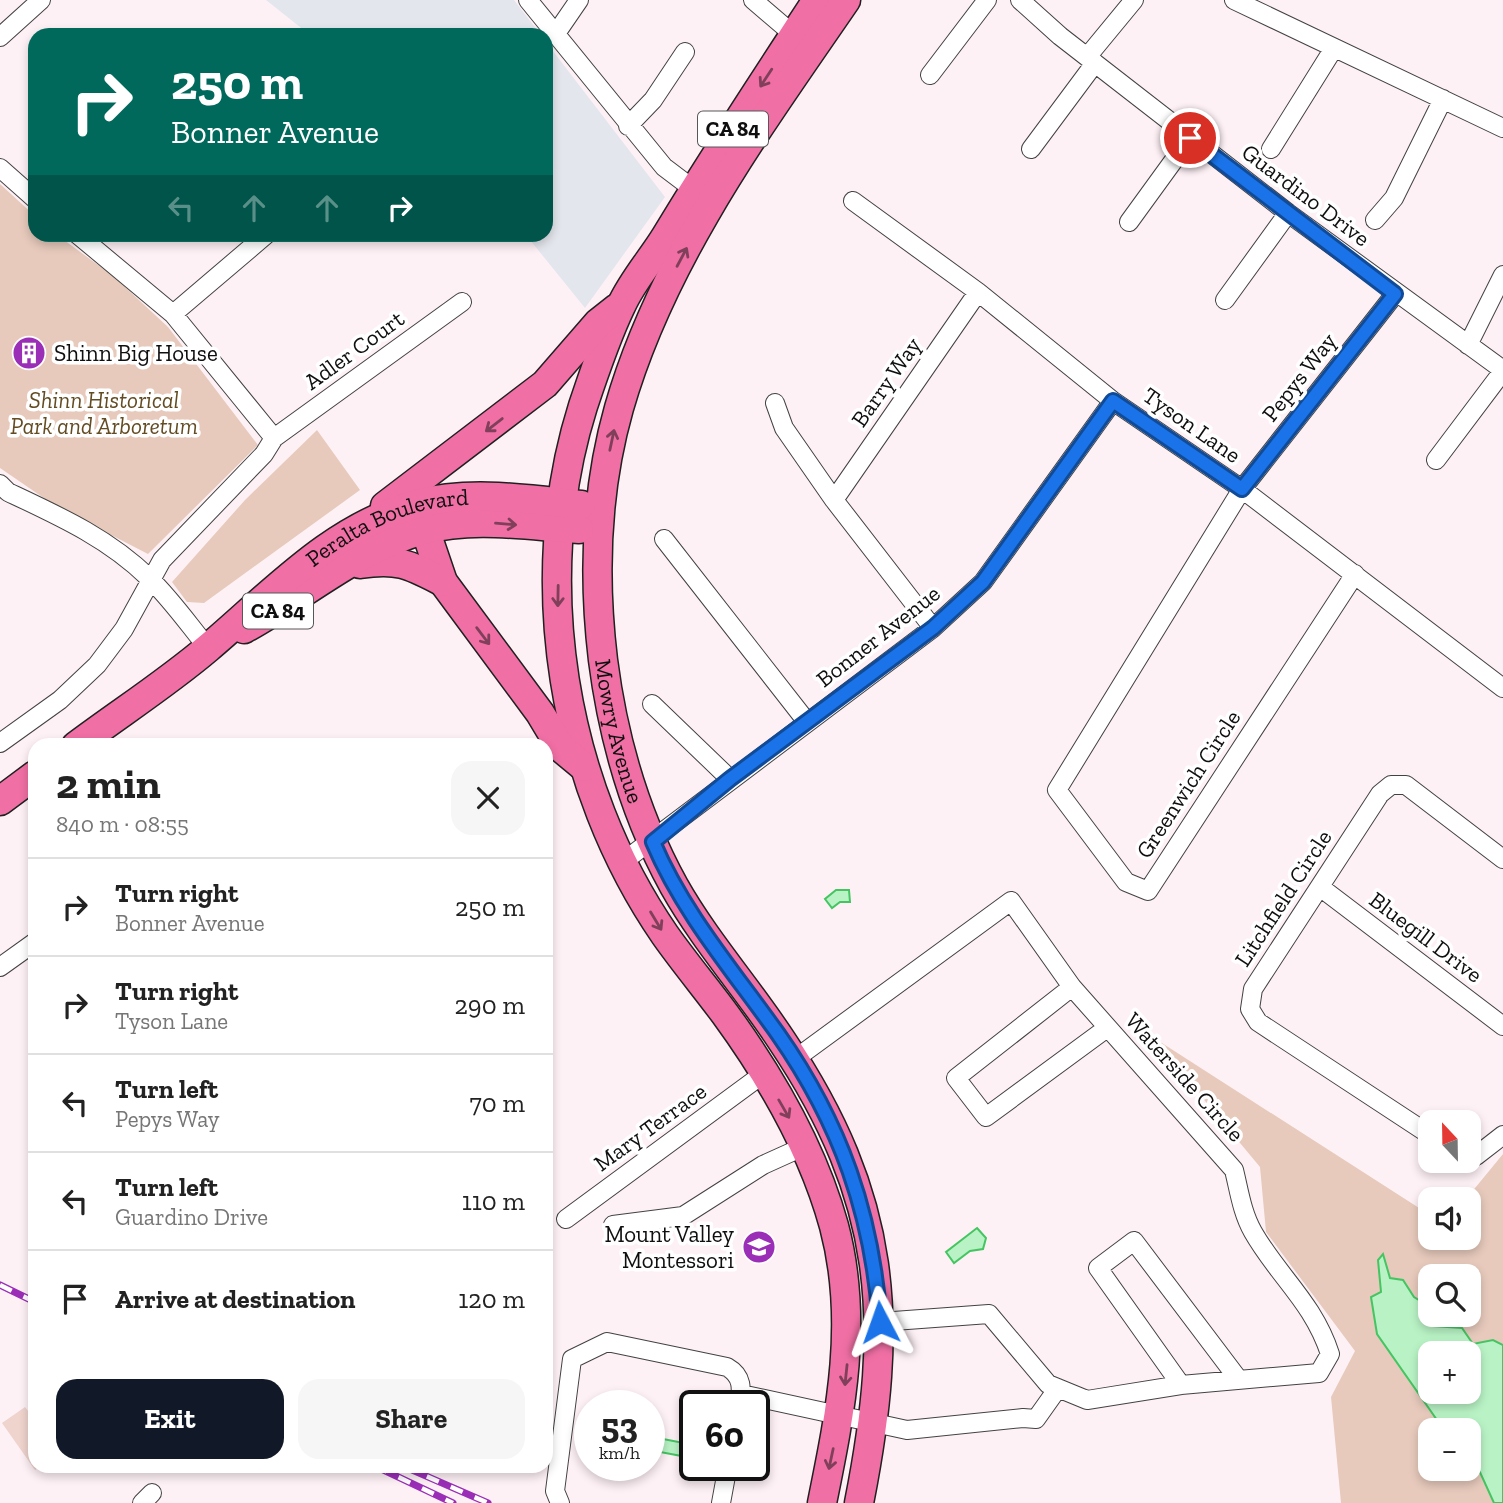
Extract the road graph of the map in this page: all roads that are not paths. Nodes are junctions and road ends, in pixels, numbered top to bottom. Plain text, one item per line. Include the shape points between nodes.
1 (41, 0) edge
2 (528, 0) edge
3 (579, 0) edge
4 (753, 0) edge
5 (817, 0) edge
6 (846, 0) edge
7 (987, 0) edge
8 (1020, 0) edge
9 (1134, 0) edge
10 (1234, 0) edge
11 (550, 28) edge
12 (553, 32) edge
13 (555, 35) junction
14 (0, 37) edge
15 (803, 42) junction
16 (1334, 48) junction
17 (685, 52) dead end
18 (1091, 60) junction
19 (930, 75) dead end
20 (1443, 99) junction
21 (628, 125) junction
22 (1503, 128) edge
23 (1190, 138) junction
24 (1031, 149) dead end
25 (1271, 149) dead end
26 (0, 168) edge
27 (28, 193) edge
28 (704, 196) junction
29 (853, 201) dead end
30 (1288, 213) junction
31 (1375, 220) dead end
32 (1129, 222) dead end
33 (87, 242) edge
34 (258, 242) edge
35 (1503, 275) edge
36 (978, 292) junction
37 (1395, 294) junction
38 (1225, 300) dead end
39 (462, 302) dead end
40 (621, 304) junction
41 (173, 314) junction
42 (1468, 345) junction
43 (1503, 370) edge
44 (1113, 401) junction
45 (775, 403) dead end
46 (274, 438) junction
47 (1436, 460) dead end
48 (1242, 489) junction
49 (3, 494) edge
50 (444, 499) junction
51 (834, 500) junction
52 (561, 516) junction
53 (600, 519) junction
54 (361, 524) junction
55 (425, 529) junction
56 (664, 539) dead end
57 (344, 567) junction
58 (1355, 574) junction
59 (150, 579) junction
60 (443, 582) junction
61 (933, 628) junction
62 (208, 648) junction
63 (1503, 688) edge
64 (652, 704) dead end
65 (807, 722) junction
66 (87, 738) edge
67 (0, 743) edge
68 (584, 767) junction
69 (730, 779) junction
70 (28, 780) edge
71 (0, 801) edge
72 (653, 842) junction
73 (1503, 859) edge
74 (624, 861) junction
75 (1320, 887) junction
76 (28, 947) edge
77 (0, 967) edge
78 (1072, 987) junction
79 (1503, 1026) edge
80 (1107, 1028) junction
81 (794, 1059) junction
82 (764, 1074) junction
83 (1418, 1127) edge
84 (1503, 1135) edge
85 (805, 1146) junction
86 (1481, 1150) edge
87 (566, 1219) dead end
88 (613, 1225) dead end
89 (880, 1322) junction
90 (1239, 1380) junction
91 (1181, 1385) junction
92 (1053, 1386) junction
93 (741, 1390) edge
94 (770, 1404) edge
95 (841, 1415) junction
96 (875, 1422) junction
97 (725, 1481) edge
98 (560, 1503) edge
99 (721, 1503) edge
100 (822, 1503) edge
101 (859, 1503) edge

1 - 14 street
2 - 11 street
3 - 13 street
4 - 15 street
5 - 15 main road, Mowry Avenue / CA 84
6 - 15 main road, Mowry Avenue / CA 84
7 - 19 street
8 - 18 street, Guardino Drive
9 - 18 street
10 - 16 street
12 - 13 street
13 - 21 street
15 - 28 main road, Mowry Avenue / CA 84
16 - 20 street
16 - 25 street
17 - 21 street via 653,100
18 - 23 street, Guardino Drive
18 - 24 street
20 - 22 street
20 - 31 street via 1394,198
21 - 28 street via 664,167
23 - 30 street, Guardino Drive
23 - 32 street
26 - 27 street
28 - 40 main road, Mowry Avenue / CA 84
53 -> 28 main road, Mowry Avenue / CA 84 via 619,407
29 - 36 street, Tyson Lane
30 - 37 street, Guardino Drive
30 - 38 street
33 - 41 street
34 - 41 street
35 - 42 street
36 - 44 street, Tyson Lane
36 - 51 street, Barry Way
37 - 42 street, Guardino Drive
37 - 48 street, Pepys Way
39 - 46 street, Adler Court
40 - 52 main road, Mowry Avenue via 580,416
40 -> 54 main road via 598,323 545,384
41 - 46 street
42 - 43 street, Guardino Drive
43 - 47 street
44 - 48 street, Tyson Lane
44 - 61 street, Bonner Avenue via 983,582
45 - 51 street via 784,428
46 - 59 street via 264,454 170,549
48 - 58 street, Tyson Lane
48 - 58 street, Greenwich Circle via 1057,790 1126,882 1148,891
49 - 59 street via 87,529
50 - 52 main road, Peralta Boulevard via 487,496
50 - 54 main road, Peralta Boulevard
50 - 55 main road
51 - 61 street
52 - 53 main road, Peralta Boulevard / CA 84
55 -> 52 main road, Peralta Boulevard / CA 84
52 -> 68 main road, Mowry Avenue via 558,626 570,716
53 - 72 main road, Mowry Avenue via 598,617 608,698
54 - 62 main road, Peralta Boulevard / CA 84 via 271,591
55 - 57 main road, Peralta Boulevard / CA 84
55 - 60 main road, Mowry Avenue
56 - 65 street
57 - 60 main road via 401,562
57 - 62 main road, Peralta Boulevard / CA 84 via 284,607
58 - 63 street, Tyson Lane
59 - 62 street
59 - 67 street via 124,629 97,665 60,700
60 -> 68 main road, Mowry Avenue via 561,748
61 - 65 street, Bonner Avenue
62 - 66 main road, Peralta Boulevard / CA 84
64 - 69 street
65 - 69 street, Bonner Avenue
68 - 74 main road, Mowry Avenue
69 - 72 street, Bonner Avenue
70 - 71 main road
72 - 74 street, Bonner Avenue
72 - 81 main road, Mowry Avenue via 692,916
73 - 75 street, Litchfield Circle via 1406,785 1391,785 1380,794
74 -> 82 main road, Mowry Avenue via 663,932
75 - 79 street, Bluegill Drive
75 - 83 street, Litchfield Circle via 1253,989 1250,1009 1258,1022
76 - 77 street
78 - 80 street, Waterside Circle
78 - 80 street via 957,1078 986,1117
78 - 81 street, Waterside Circle via 1011,901
80 - 90 street, Waterside Circle via 1234,1170 1252,1231 1321,1325 1330,1354 1319,1373
81 - 89 main road, Mowry Avenue via 855,1179 876,1274
82 -> 85 main road, Mowry Avenue
82 - 87 street, Mary Terrace
84 - 86 street
85 - 88 street via 763,1165 683,1216
85 -> 95 main road, Mowry Avenue via 841,1258 847,1359
89 - 92 street via 989,1314
89 - 96 main road, Mowry Avenue
90 - 91 street, Waterside Circle
90 - 91 street via 1134,1241 1098,1268
91 - 92 street, Waterside Circle via 1087,1400
92 - 96 street via 1030,1419 907,1430
93 - 98 street via 732,1370 607,1342 572,1359 555,1491
94 - 95 street
95 - 96 street
95 -> 100 main road, Mowry Avenue
96 - 101 main road, Mowry Avenue
97 - 99 street

